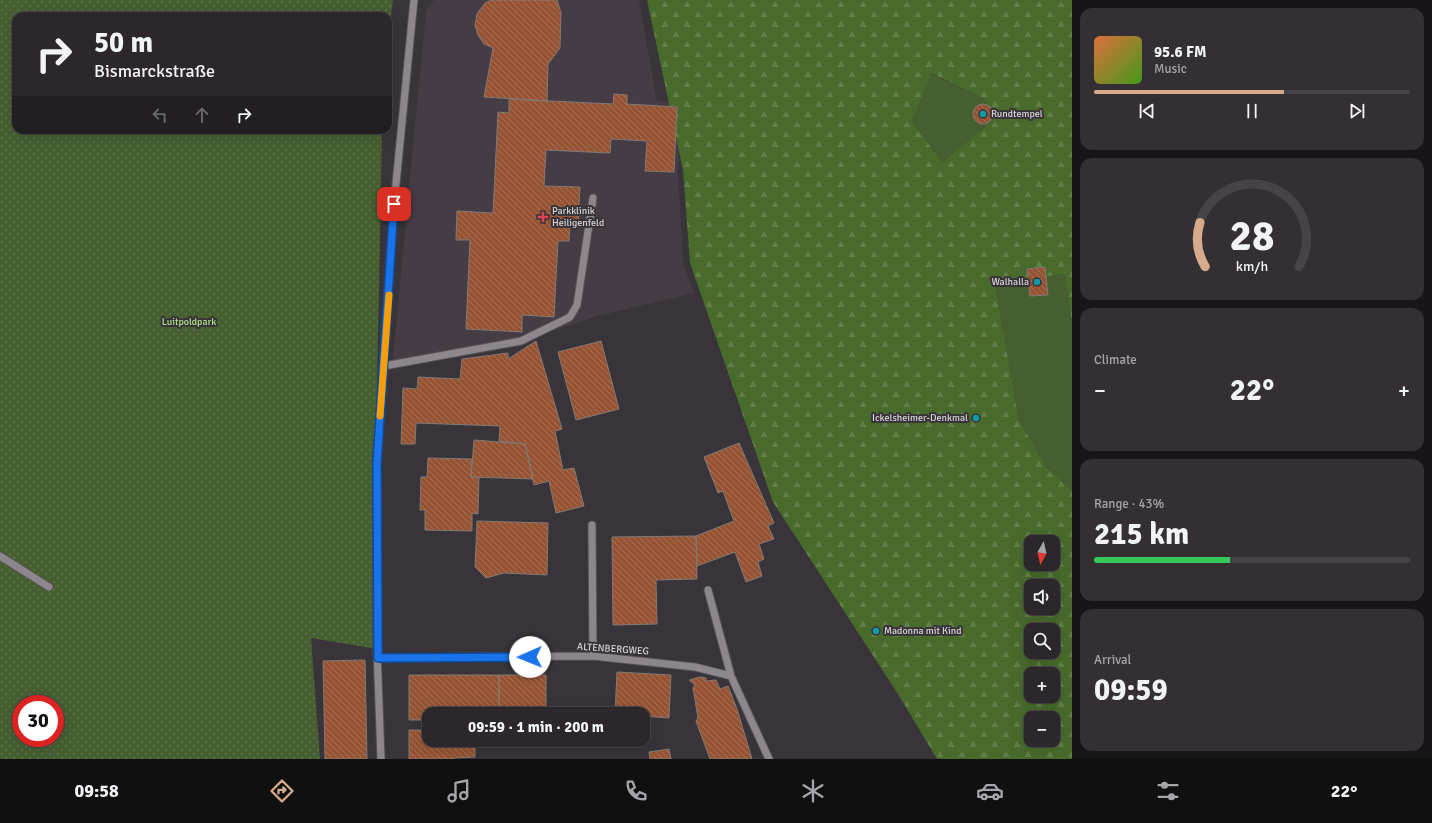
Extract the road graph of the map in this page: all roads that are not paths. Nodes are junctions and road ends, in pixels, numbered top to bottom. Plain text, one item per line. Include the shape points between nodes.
1 (414, 0) edge
2 (593, 198) dead end
3 (384, 366) junction
4 (592, 525) dead end
5 (0, 556) edge
6 (49, 587) dead end
7 (708, 590) dead end
8 (593, 656) junction
9 (378, 658) junction
10 (731, 676) junction
11 (381, 759) edge
12 (769, 759) edge

1 - 3 street via 394,204
2 - 3 street via 577,305 570,317 521,341
3 - 9 street via 377,463
4 - 8 street
5 - 6 street
7 - 10 street
8 - 9 street, ALTENBERGWEG
8 - 10 street, ALTENBERGWEG via 695,667
9 - 11 street
10 - 12 street

